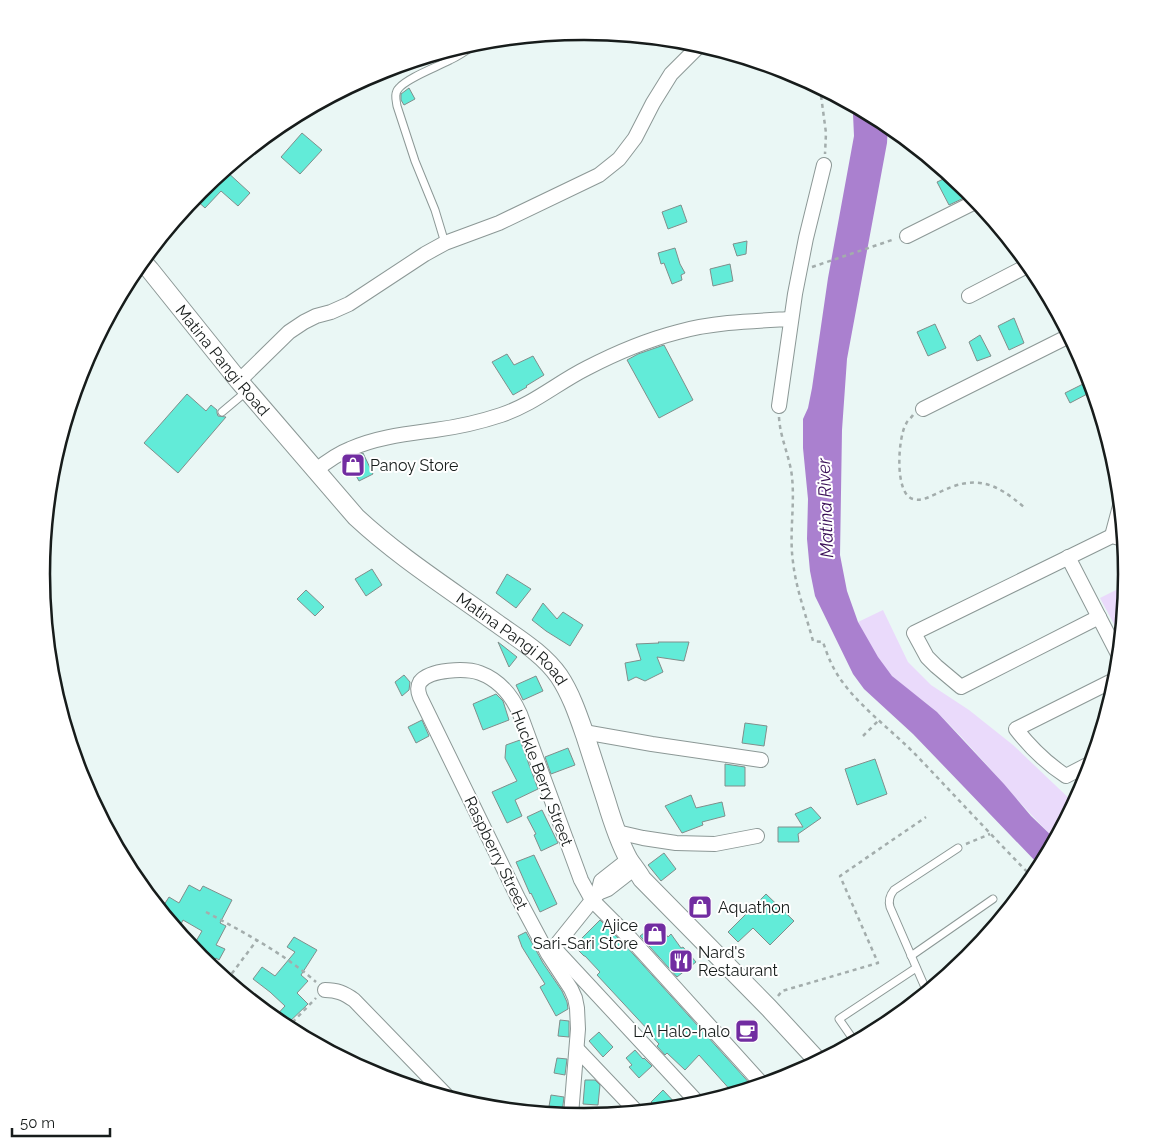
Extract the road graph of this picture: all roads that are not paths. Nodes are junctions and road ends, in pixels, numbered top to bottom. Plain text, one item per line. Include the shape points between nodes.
1 (694, 51) edge
2 (460, 55) edge
3 (824, 165) road end
4 (970, 205) edge
5 (907, 236) dead end
6 (445, 243) junction
7 (147, 267) edge
8 (1022, 269) edge
9 (969, 296) dead end
10 (791, 319) junction
11 (1063, 339) edge
12 (243, 385) junction
13 (779, 406) road end
14 (923, 409) road end
15 (222, 412) dead end
16 (315, 471) junction
17 (1117, 537) edge
18 (1068, 557) junction
19 (1099, 617) junction
20 (1113, 644) edge
21 (1107, 683) edge
22 (419, 684) joint
23 (584, 732) junction
24 (761, 760) dead end
25 (1081, 768) edge
26 (617, 832) junction
27 (757, 836) dead end
28 (958, 848) road end
29 (632, 864) junction
30 (595, 896) junction
31 (993, 899) dead end
32 (551, 951) junction
33 (911, 956) junction
34 (916, 968) junction
35 (924, 985) edge
36 (591, 988) junction
37 (325, 990) road end
38 (575, 998) junction
39 (851, 1036) edge
40 (577, 1049) junction
41 (813, 1056) edge
42 (758, 1079) edge
43 (439, 1088) edge
44 (692, 1097) edge
45 (630, 1106) edge
46 (572, 1108) edge

1 - 6 street via 671,74 635,138 619,159 599,175 499,223
2 - 6 lane via 403,83 395,97
3 - 10 street
4 - 5 street
6 - 12 street via 349,304 316,316 289,332
7 - 12 street, Matina Pangi Road
8 - 9 street
10 - 13 street
10 - 16 street via 728,323 679,332 634,347 581,371 522,408 479,422 369,442 332,458
11 - 14 street
12 - 15 lane
12 - 16 street, Matina Pangi Road
16 - 23 street, Matina Pangi Road via 374,534 543,658 566,688
17 - 18 street
18 - 19 street
18 - 19 street via 914,634 927,657 961,687
19 - 20 street
21 - 25 street via 1016,728 1043,759 1066,776
22 - 30 street, Huckle Berry Street via 435,674 465,670 491,678 507,692 520,714 581,880
22 - 32 street, Raspberry Street via 420,697 506,875
23 - 24 street
23 - 26 street, Matina Pangi Road
26 - 27 street via 643,838 715,844
26 - 29 street, Matina Pangi Road
28 - 33 lane via 890,894 890,907
29 - 30 street via 608,889
29 - 41 street, Matina Pangi Road via 642,879
30 - 32 street
30 - 42 street, Huckle Berry Street
31 - 33 lane
32 - 36 street
32 - 38 street, Raspberry Street
33 - 34 lane
34 - 35 lane
34 - 39 lane via 839,1019
36 - 38 street
36 - 44 street
37 - 43 street via 344,993 354,1000
38 - 40 street, Raspberry Street
40 - 45 street
40 - 46 street, Raspberry Street

